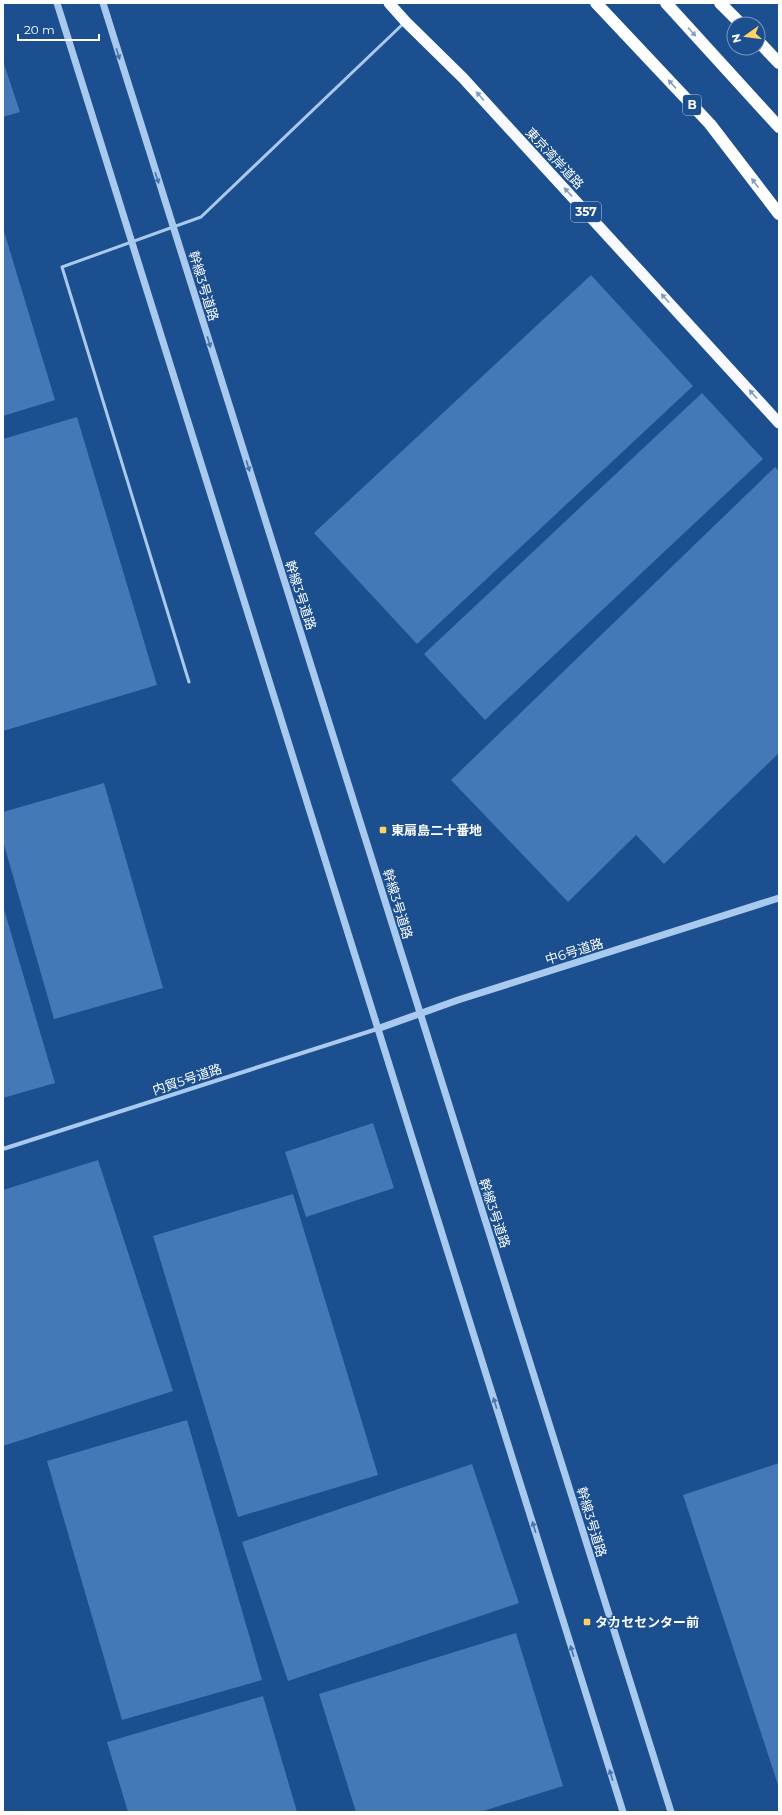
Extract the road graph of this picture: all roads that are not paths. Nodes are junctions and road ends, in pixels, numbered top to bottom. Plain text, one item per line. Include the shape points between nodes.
1 (58, 3) edge
2 (103, 3) edge
3 (389, 3) edge
4 (596, 3) edge
5 (666, 3) edge
6 (720, 3) edge
7 (733, 16) edge
8 (406, 22) junction
9 (766, 49) edge
10 (779, 63) edge
11 (779, 127) edge
12 (778, 213) edge
13 (173, 228) junction
14 (132, 243) junction
15 (779, 423) edge
16 (189, 682) dead end
17 (779, 898) edge
18 (779, 901) edge
19 (766, 903) junction
20 (419, 1013) junction
21 (377, 1029) junction
22 (3, 1149) edge
23 (623, 1812) edge
24 (671, 1812) edge

1 - 14 street
2 -> 13 street, 幹線3号道路
3 - 8 highway, 東京湾岸道路 / 357
12 -> 4 highway, B via 710,124
5 -> 11 highway
6 - 7 highway
8 - 13 lane via 201,217
15 -> 8 highway, 東京湾岸道路 / 357 via 464,78
9 - 10 highway
13 - 14 lane
13 -> 20 street, 幹線3号道路
14 - 16 lane via 62,267
14 - 21 street
17 - 19 street, 中6号道路
18 - 19 street
19 - 20 street, 中6号道路
20 - 21 street, 中6号道路
20 - 24 street, 幹線3号道路
21 - 22 street, 内貿5号道路
23 -> 21 street

